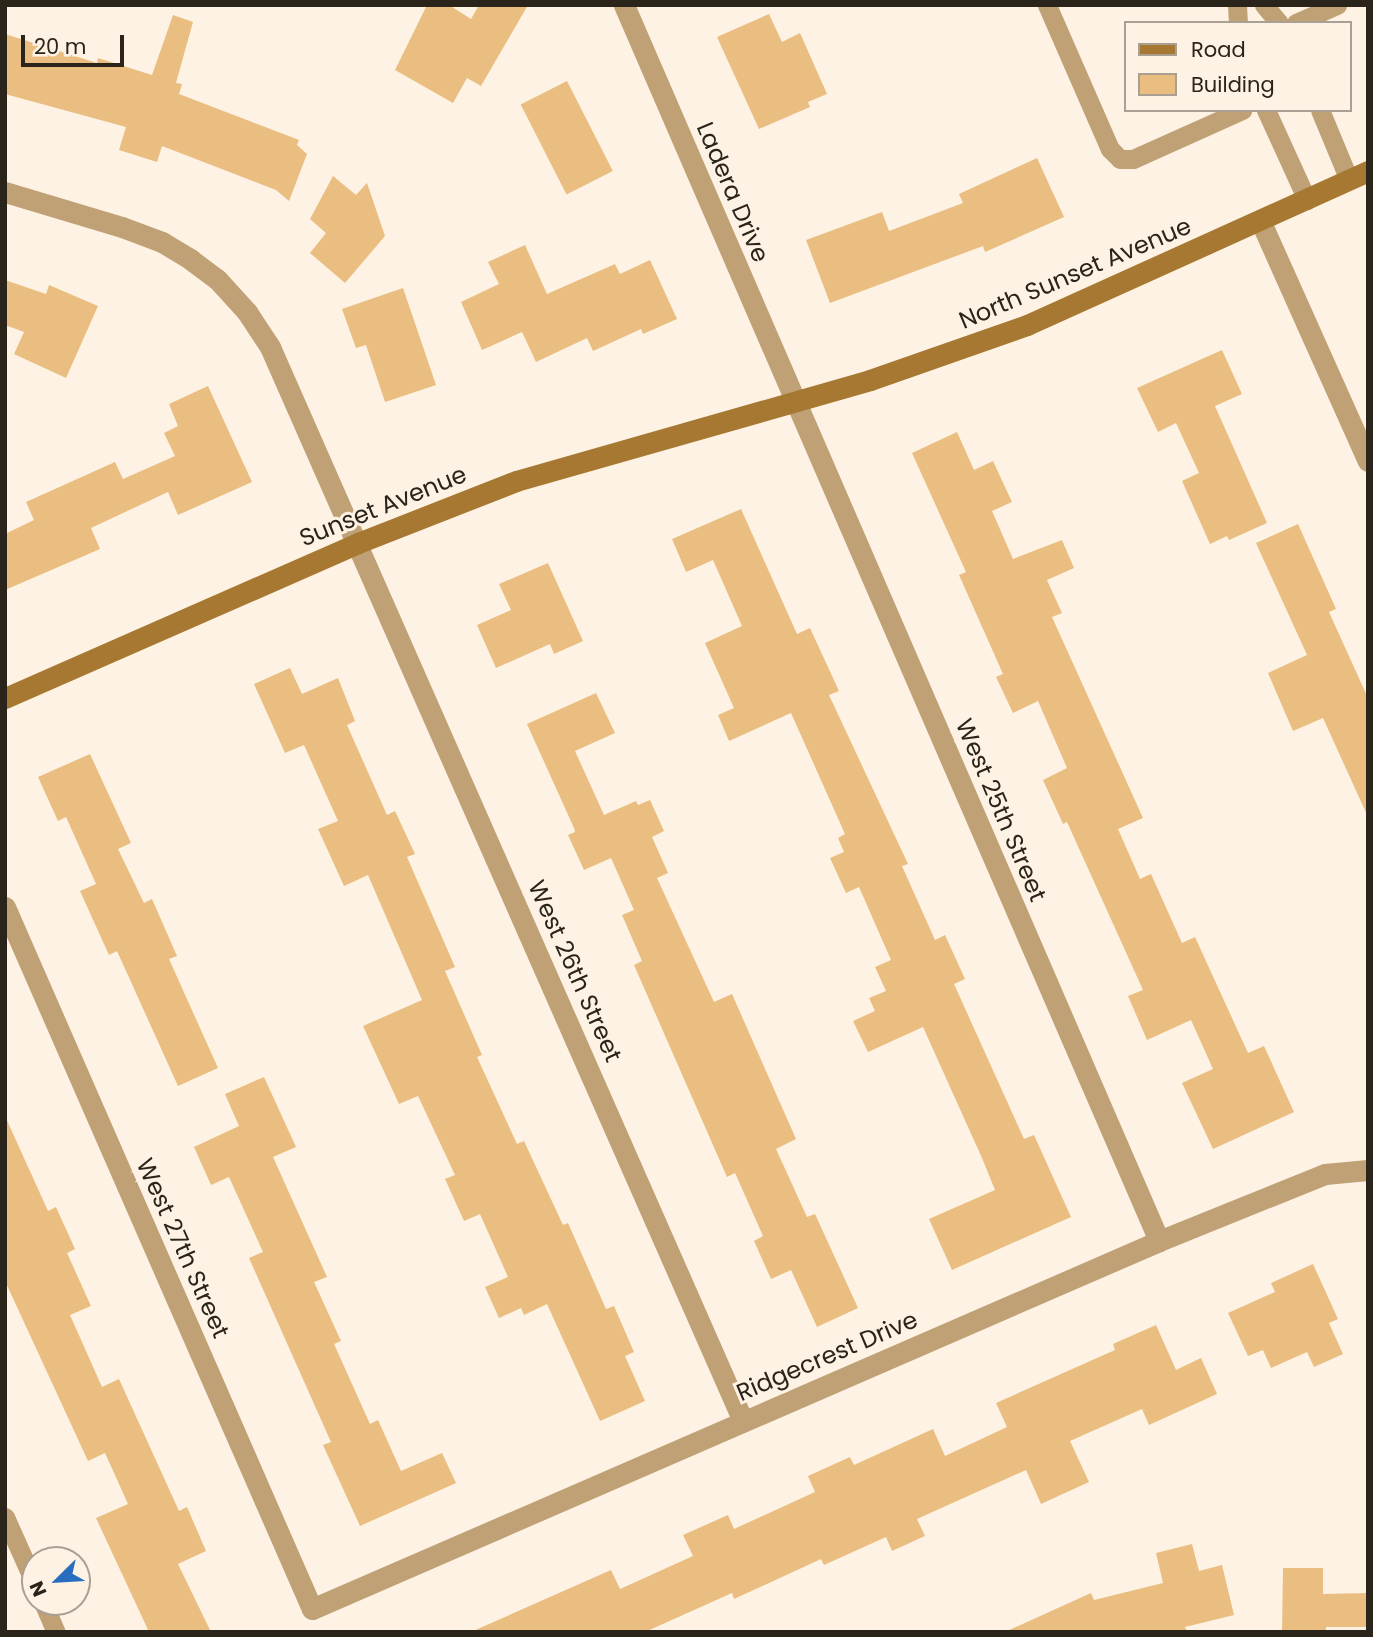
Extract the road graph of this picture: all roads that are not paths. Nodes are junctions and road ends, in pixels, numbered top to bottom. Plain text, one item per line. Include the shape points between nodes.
1 (624, 5) edge
2 (1047, 5) edge
3 (1264, 5) edge
4 (1337, 5) edge
5 (1277, 21) edge
6 (1301, 21) edge
7 (1238, 112) edge
8 (1267, 112) edge
9 (1321, 112) edge
10 (1358, 175) edge
11 (5, 192) edge
12 (1307, 200) junction
13 (1260, 220) junction
14 (795, 400) junction
15 (1368, 461) edge
16 (358, 543) junction
17 (5, 698) edge
18 (5, 907) edge
19 (1368, 1170) edge
20 (1159, 1241) junction
21 (743, 1421) junction
22 (5, 1517) edge
23 (21, 1553) edge
24 (312, 1609) joint

1 - 14 street, Ladera Drive
2 - 7 lane via 1110,149 1120,159 1133,159
3 - 5 lane
4 - 6 lane
8 - 12 lane
9 - 10 lane
10 - 12 street, North Sunset Avenue
11 - 16 street, West 26th Street via 162,242 217,279 270,347
12 - 13 street, North Sunset Avenue
13 - 14 street, North Sunset Avenue via 1027,325 917,365
13 - 15 street
14 - 16 street, Sunset Avenue via 516,481
14 - 20 street, West 25th Street
16 - 17 street, Sunset Avenue
16 - 21 street, West 26th Street
18 - 24 street, West 27th Street
19 - 20 street, Ridgecrest Drive via 1325,1174
20 - 21 street, Ridgecrest Drive
21 - 24 street, Ridgecrest Drive
22 - 23 lane

